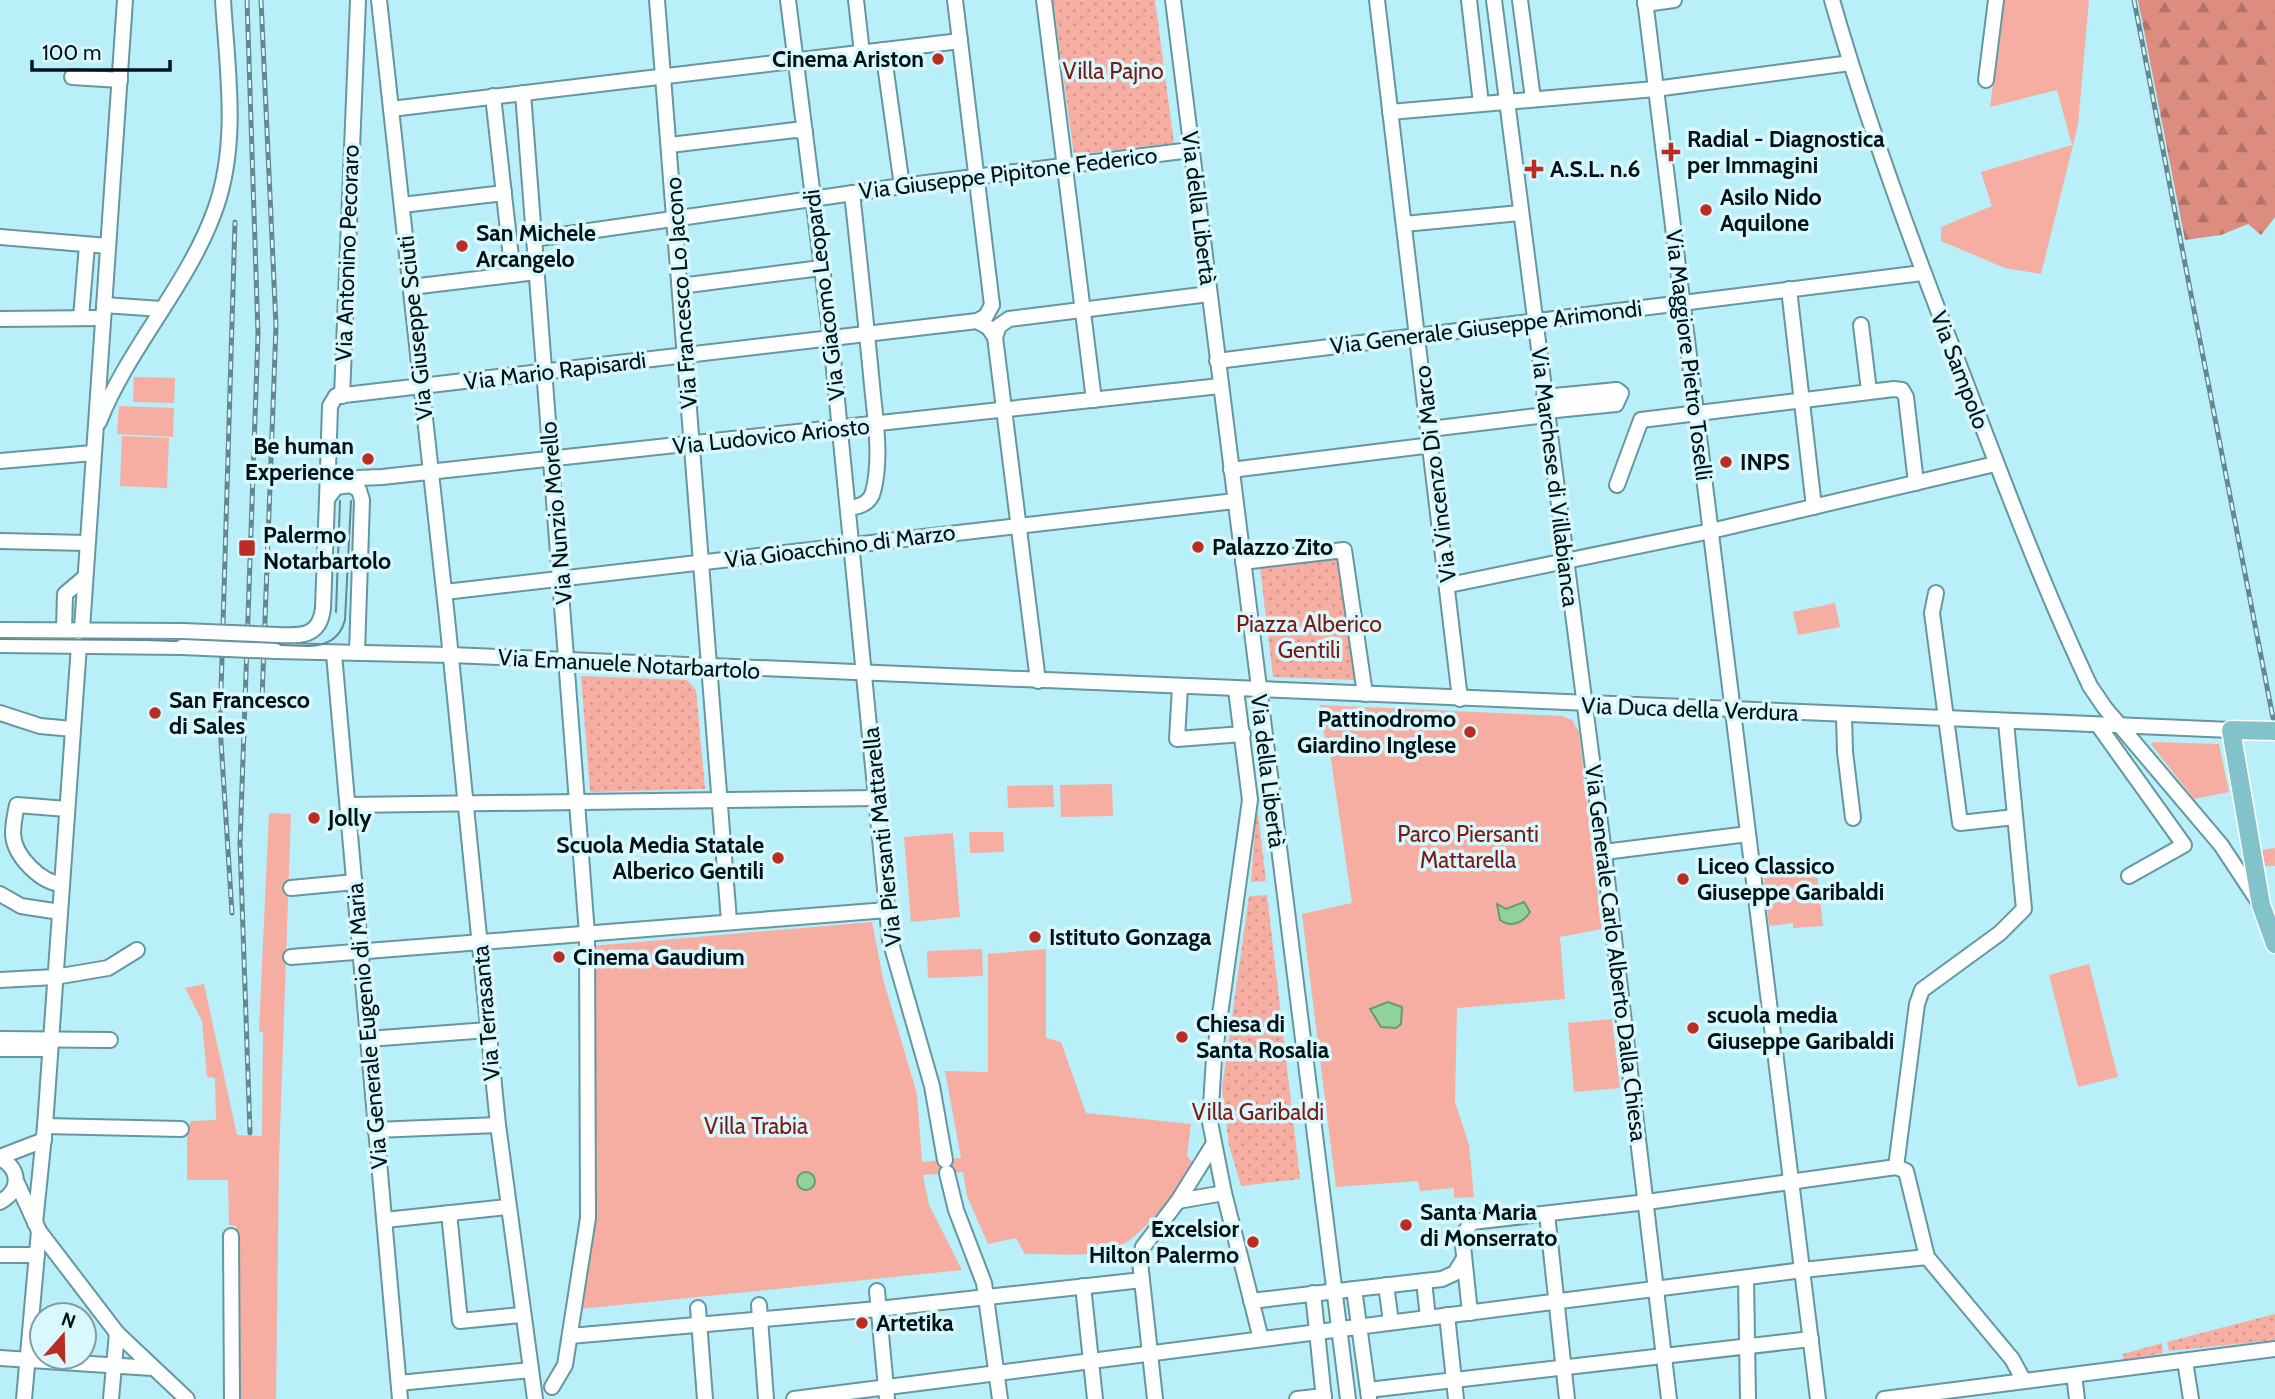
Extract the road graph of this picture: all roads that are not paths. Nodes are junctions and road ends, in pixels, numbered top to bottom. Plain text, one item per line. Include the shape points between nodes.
1 (125, 0) edge
2 (223, 0) edge
3 (358, 0) edge
4 (379, 0) edge
5 (657, 0) edge
6 (788, 0) edge
7 (856, 0) edge
8 (955, 0) edge
9 (1044, 0) edge
10 (1173, 0) edge
11 (1377, 0) edge
12 (1469, 0) edge
13 (1491, 0) edge
14 (1520, 0) edge
15 (1674, 0) edge
16 (1832, 0) edge
17 (1997, 0) edge
18 (1645, 2) edge
19 (960, 41) junction
20 (883, 50) junction
21 (862, 53) junction
22 (796, 60) junction
23 (1850, 63) junction
24 (663, 75) junction
25 (72, 77) dead end
26 (120, 80) junction
27 (1986, 80) dead end
28 (1655, 89) junction
29 (523, 93) junction
30 (493, 96) junction
31 (1533, 99) junction
32 (1504, 102) junction
33 (1481, 104) junction
34 (391, 109) junction
35 (1390, 112) junction
36 (805, 132) junction
37 (670, 145) junction
38 (1191, 150) junction
39 (1066, 166) junction
40 (977, 177) junction
41 (902, 186) junction
42 (504, 193) junction
43 (852, 193) junction
44 (813, 199) junction
45 (402, 205) junction
46 (1518, 213) junction
47 (675, 219) junction
48 (1404, 224) junction
49 (0, 237) edge
50 (533, 239) junction
51 (87, 245) junction
52 (108, 246) junction
53 (821, 268) junction
54 (536, 272) junction
55 (1922, 272) junction
56 (513, 275) junction
57 (680, 286) junction
58 (411, 287) junction
59 (1789, 289) junction
60 (1209, 294) junction
61 (1682, 302) junction
62 (992, 305) junction
63 (161, 309) junction
64 (1084, 310) junction
65 (103, 312) junction
66 (81, 318) junction
67 (0, 319) edge
68 (1009, 319) junction
69 (977, 321) junction
70 (1532, 322) junction
71 (1861, 325) dead end
72 (867, 334) junction
73 (1419, 336) junction
74 (995, 337) junction
75 (831, 339) junction
76 (686, 355) junction
77 (1217, 361) junction
78 (545, 374) junction
79 (1220, 386) junction
80 (422, 387) junction
81 (1869, 391) junction
82 (342, 396) junction
83 (1802, 399) junction
84 (1094, 400) junction
85 (1544, 410) junction
86 (1004, 411) junction
87 (1696, 414) junction
88 (875, 425) junction
89 (840, 429) junction
90 (1430, 429) junction
91 (95, 433) junction
92 (693, 444) junction
93 (1432, 445) junction
94 (93, 453) junction
95 (552, 459) junction
96 (0, 461) edge
97 (1995, 464) junction
98 (328, 470) junction
99 (1231, 470) junction
100 (431, 472) junction
101 (382, 477) junction
102 (1916, 483) junction
103 (1617, 485) dead end
104 (327, 499) junction
105 (362, 500) junction
106 (1235, 501) junction
107 (1814, 507) junction
108 (848, 508) junction
109 (1019, 525) junction
110 (1711, 531) junction
111 (0, 541) edge
112 (87, 543) junction
113 (852, 545) junction
114 (1563, 561) junction
115 (702, 562) junction
116 (1242, 562) junction
117 (562, 578) junction
118 (84, 579) junction
119 (1449, 585) junction
120 (444, 592) junction
121 (1936, 593) dead end
122 (82, 629) junction
123 (0, 630) edge
124 (64, 630) junction
125 (0, 645) edge
126 (79, 645) junction
127 (357, 653) junction
128 (334, 654) junction
129 (451, 655) junction
130 (568, 660) junction
131 (710, 667) junction
132 (865, 675) junction
133 (1038, 681) junction
134 (1180, 687) junction
135 (1237, 690) junction
136 (1258, 690) junction
137 (1365, 694) junction
138 (1460, 699) junction
139 (1580, 704) junction
140 (1732, 710) junction
141 (0, 713) edge
142 (1844, 715) junction
143 (1945, 719) junction
144 (2006, 722) junction
145 (2098, 725) junction
146 (2121, 726) junction
147 (73, 729) junction
148 (2231, 730) junction
149 (2275, 731) edge
150 (1242, 734) junction
151 (877, 798) junction
152 (721, 802) junction
153 (466, 803) junction
154 (579, 803) junction
155 (348, 805) junction
156 (67, 809) junction
157 (2015, 817) junction
158 (1853, 818) dead end
159 (1748, 834) junction
160 (1604, 852) junction
161 (2129, 876) dead end
162 (355, 882) junction
163 (62, 884) junction
164 (291, 888) dead end
165 (0, 894) edge
166 (2261, 905) junction
167 (887, 910) junction
168 (60, 912) junction
169 (2275, 919) edge
170 (729, 922) junction
171 (587, 934) junction
172 (480, 942) junction
173 (2275, 944) edge
174 (137, 950) dead end
175 (360, 951) junction
176 (291, 957) dead end
177 (55, 976) junction
178 (0, 979) edge
179 (488, 1030) junction
180 (0, 1039) edge
181 (368, 1039) junction
182 (51, 1045) junction
183 (110, 1045) dead end
184 (0, 1049) edge
185 (498, 1125) junction
186 (181, 1129) dead end
187 (375, 1130) junction
188 (45, 1133) junction
189 (1213, 1145) junction
190 (0, 1157) edge
191 (1896, 1167) junction
192 (17, 1182) junction
193 (1793, 1182) junction
194 (1224, 1193) junction
195 (4, 1200) edge
196 (1178, 1201) junction
197 (1647, 1202) junction
198 (507, 1207) junction
199 (449, 1213) junction
200 (1547, 1214) junction
201 (385, 1220) junction
202 (37, 1227) junction
203 (231, 1236) dead end
204 (0, 1255) edge
205 (37, 1255) junction
206 (1927, 1257) junction
207 (1463, 1260) junction
208 (1803, 1270) junction
209 (1746, 1278) junction
210 (1142, 1280) junction
211 (1424, 1281) junction
212 (1386, 1285) junction
213 (1083, 1286) junction
214 (1354, 1289) junction
215 (1657, 1290) junction
216 (877, 1291) dead end
217 (1334, 1291) junction
218 (1313, 1293) junction
219 (987, 1296) junction
220 (1251, 1301) junction
221 (1557, 1302) junction
222 (698, 1308) dead end
223 (878, 1309) junction
224 (760, 1312) junction
225 (1469, 1313) junction
226 (521, 1315) junction
227 (1447, 1315) junction
228 (1428, 1318) junction
229 (1391, 1322) junction
230 (698, 1325) junction
231 (1361, 1326) junction
232 (1339, 1329) junction
233 (1316, 1332) junction
234 (117, 1333) junction
235 (570, 1336) junction
236 (1261, 1339) junction
237 (1811, 1339) junction
238 (1748, 1345) junction
239 (2275, 1349) edge
240 (1150, 1353) junction
241 (1664, 1356) junction
242 (0, 1358) edge
243 (27, 1360) junction
244 (1090, 1361) junction
245 (2185, 1361) junction
246 (114, 1364) junction
247 (1564, 1366) junction
248 (152, 1368) junction
249 (530, 1370) junction
250 (997, 1373) junction
251 (2074, 1375) junction
252 (1454, 1380) junction
253 (2024, 1381) junction
254 (399, 1383) junction
255 (555, 1393) edge
256 (886, 1393) edge
257 (1369, 1394) edge
258 (1938, 1396) edge
259 (829, 1397) edge
260 (1324, 1397) edge
261 (24, 1399) edge
262 (111, 1399) edge
263 (187, 1399) edge
264 (232, 1399) edge
265 (400, 1399) edge
266 (535, 1399) edge
267 (705, 1399) edge
268 (766, 1399) edge
269 (794, 1399) edge
270 (1000, 1399) edge
271 (1095, 1399) edge
272 (1155, 1399) edge
273 (1297, 1399) edge
274 (1348, 1399) edge
275 (1456, 1399) edge
276 (1567, 1399) edge
277 (1669, 1399) edge
278 (1748, 1399) edge
279 (1818, 1399) edge
280 (1884, 1399) edge
281 (2077, 1399) edge
282 (2191, 1399) edge

1 - 26 street
2 - 63 street via 229,120 225,172 208,227
3 - 82 street, Via Antonino Pecoraro
4 - 34 street, Via Giuseppe Sciuti
5 - 24 street, Via Francesco Lo Jacono
6 - 22 street, Via Giacomo Leopardi
7 - 21 street
8 - 19 street
9 - 39 street
10 - 38 street, Via della Libertà
11 - 35 street, Via Vincenzo Di Marco
12 - 33 street
13 - 32 street, Via Marchese di Villabianca
14 - 31 street
15 - 18 street
16 - 23 street, Via Sampolo
17 - 27 street
18 - 28 street, Via Maggiore Pietro Toselli
19 - 20 street
19 - 40 street
20 - 21 street
20 - 41 street
21 - 22 street
22 - 24 street
22 - 36 street, Via Giacomo Leopardi
23 - 28 street
23 - 55 street, Via Sampolo
24 - 29 street
24 - 37 street, Via Francesco Lo Jacono
25 - 26 street
26 - 52 street
28 - 31 street
28 - 61 street, Via Maggiore Pietro Toselli
29 - 30 street
29 - 50 street, Via Nunzio Morello
30 - 34 street
30 - 42 street
31 - 32 street
32 - 33 street
32 - 46 street, Via Marchese di Villabianca
33 - 35 street
34 - 45 street, Via Giuseppe Sciuti
35 - 48 street, Via Vincenzo Di Marco
36 - 37 street
36 - 44 street, Via Giacomo Leopardi
37 - 47 street, Via Francesco Lo Jacono
38 - 39 street, Via Giuseppe Pipitone Federico
38 - 60 street, Via della Libertà
39 - 40 street, Via Giuseppe Pipitone Federico
39 - 64 street
40 - 41 street, Via Giuseppe Pipitone Federico
40 - 62 street
41 - 43 street, Via Giuseppe Pipitone Federico
42 - 45 street
42 - 56 street
43 - 44 street, Via Giuseppe Pipitone Federico
43 - 72 street
44 - 47 street, Via Giuseppe Pipitone Federico
44 - 53 street, Via Giacomo Leopardi
45 - 58 street, Via Giuseppe Sciuti
46 - 48 street
46 - 70 street, Via Marchese di Villabianca
47 - 50 street, Via Giuseppe Pipitone Federico
47 - 57 street, Via Francesco Lo Jacono
48 - 73 street, Via Vincenzo Di Marco
49 - 51 street
50 - 54 street, Via Nunzio Morello
51 - 52 street
51 - 66 street
52 - 65 street
53 - 57 street
53 - 75 street, Via Giacomo Leopardi
54 - 56 street
54 - 78 street, Via Nunzio Morello
55 - 59 street, Via Generale Giuseppe Arimondi
55 - 97 street, Via Sampolo
56 - 58 street
57 - 76 street, Via Francesco Lo Jacono
58 - 80 street, Via Giuseppe Sciuti
59 - 61 street, Via Generale Giuseppe Arimondi
59 - 83 street
60 - 64 street
60 - 77 street, Via della Libertà
61 - 70 street, Via Generale Giuseppe Arimondi
61 - 87 street, Via Maggiore Pietro Toselli
62 - 68 street
62 - 69 street
63 - 65 street
63 - 91 street via 116,385
64 - 68 street
64 - 84 street
65 - 66 street
65 - 91 street
66 - 67 street
68 - 74 street via 999,326
69 - 72 street, Via Mario Rapisardi
69 - 74 street
70 - 73 street, Via Generale Giuseppe Arimondi
70 - 85 street, Via Marchese di Villabianca
71 - 81 street
72 - 75 street, Via Mario Rapisardi
72 - 88 street
73 - 77 street, Via Generale Giuseppe Arimondi
73 - 90 street, Via Vincenzo Di Marco
74 - 86 street
75 - 76 street, Via Mario Rapisardi
75 - 89 street, Via Giacomo Leopardi
76 - 78 street, Via Mario Rapisardi
76 - 92 street, Via Francesco Lo Jacono
77 - 79 street, Via della Libertà
78 - 80 street, Via Mario Rapisardi
78 - 95 street, Via Nunzio Morello
79 - 84 street, Via Ludovico Ariosto
79 - 99 street, Via della Libertà
80 - 82 street, Via Mario Rapisardi
80 - 100 street, Via Giuseppe Sciuti
81 - 83 street
81 - 102 street via 1902,390 1906,397
82 - 98 street, Via Antonino Pecoraro via 331,400
83 - 87 street
83 - 107 street
84 - 86 street, Via Ludovico Ariosto
85 - 90 street
85 - 114 street, Via Marchese di Villabianca
86 - 88 street, Via Ludovico Ariosto
86 - 109 street
87 - 103 street via 1641,420
87 - 110 street, Via Maggiore Pietro Toselli
88 - 89 street, Via Ludovico Ariosto
88 - 108 street via 872,494 859,507
89 - 92 street, Via Ludovico Ariosto
89 - 108 street, Via Giacomo Leopardi
90 - 93 street, Via Vincenzo Di Marco
91 - 94 street
92 - 95 street, Via Ludovico Ariosto
92 - 115 street, Via Francesco Lo Jacono
93 - 99 street
93 - 119 street, Via Vincenzo Di Marco
94 - 96 street
94 - 112 street
95 - 100 street, Via Ludovico Ariosto
95 - 117 street, Via Nunzio Morello
97 - 102 street
97 - 146 street, Via Sampolo via 2085,677
98 - 101 street, Via Ludovico Ariosto via 334,479
98 - 104 street, Via Antonino Pecoraro
99 - 106 street, Via della Libertà
100 - 101 street, Via Ludovico Ariosto
100 - 120 street, Via Giuseppe Sciuti
101 - 105 street via 367,485
102 - 107 street
104 - 105 street via 333,489 351,485
104 - 122 street, Via Antonino Pecoraro, bridge via 321,621 306,635
105 - 127 street
106 - 109 street, Via Gioacchino di Marzo
106 - 116 street, Via della Libertà
107 - 110 street
108 - 113 street, Via Giacomo Leopardi
109 - 113 street, Via Gioacchino di Marzo
109 - 133 street
110 - 114 street
110 - 140 street, Via Maggiore Pietro Toselli
111 - 112 street
112 - 118 street
113 - 115 street, Via Gioacchino di Marzo
113 - 132 street, Via Giacomo Leopardi
114 - 119 street
114 - 139 street, Via Marchese di Villabianca
115 - 117 street, Via Gioacchino di Marzo
115 - 131 street, Via Francesco Lo Jacono
116 - 136 street, Via della Libertà
116 - 137 street via 1344,550
117 - 120 street, Via Gioacchino di Marzo
117 - 130 street, Via Nunzio Morello
118 - 122 street
118 - 124 street via 65,594
119 - 138 street, Via Vincenzo Di Marco
120 - 129 street, Via Giuseppe Sciuti
121 - 143 street via 1932,613
122 - 124 street
123 - 124 street
125 - 126 street, Via Emanuele Notarbartolo
126 - 128 street, Via Emanuele Notarbartolo, bridge
126 - 147 street
127 - 128 street, Via Emanuele Notarbartolo
127 - 129 street, Via Emanuele Notarbartolo
128 - 155 street, Via Generale Eugenio di Maria
129 - 130 street, Via Emanuele Notarbartolo
129 - 153 street, Via Terrasanta
130 - 131 street, Via Emanuele Notarbartolo
130 - 154 street, Via Nunzio Morello
131 - 132 street, Via Emanuele Notarbartolo
131 - 152 street, Via Francesco Lo Jacono
132 - 133 street, Via Emanuele Notarbartolo
132 - 151 street, Via Piersanti Mattarella
133 - 134 street, Via Emanuele Notarbartolo
134 - 135 street, Via Emanuele Notarbartolo
134 - 150 street via 1177,739
135 - 136 street, Via Emanuele Notarbartolo
135 - 150 street
136 - 137 street, Via Duca della Verdura
136 - 217 street, Via della Libertà
137 - 138 street, Via Duca della Verdura
138 - 139 street, Via Duca della Verdura
139 - 140 street, Via Duca della Verdura
139 - 160 street, Via Generale Carlo Alberto Dalla Chiesa
140 - 142 street, Via Duca della Verdura
140 - 159 street, Via Maggiore Pietro Toselli
141 - 147 street via 40,726
142 - 143 street, Via Duca della Verdura
142 - 158 street
143 - 144 street, Via Duca della Verdura
143 - 157 street via 1960,822
144 - 145 street, Via Duca della Verdura
144 - 157 street
145 - 146 street, Via Duca della Verdura
145 - 161 street via 2184,845
146 - 148 street, Via Duca della Verdura
146 - 166 street, Via Sampolo via 2221,845
147 - 156 street
148 - 149 main road
148 - 166 main road
150 - 189 street via 1250,800 1214,1058
151 - 152 street
151 - 167 street, Via Piersanti Mattarella
152 - 154 street
152 - 170 street, Via Francesco Lo Jacono
153 - 154 street
153 - 155 street
153 - 172 street, Via Terrasanta
154 - 171 street, Via Nunzio Morello
155 - 162 street, Via Generale Eugenio di Maria
156 - 163 street
156 - 163 street via 17,805 13,836 21,855 41,876
157 - 191 street via 2024,909 1990,941 1922,990
159 - 160 street
159 - 193 street, Via Maggiore Pietro Toselli
160 - 197 street, Via Generale Carlo Alberto Dalla Chiesa
162 - 164 street
162 - 175 street, Via Generale Eugenio di Maria
163 - 168 street
165 - 168 street via 20,906
166 - 169 main road
166 - 173 main road
167 - 170 street
167 - 219 street, Via Piersanti Mattarella via 896,963 932,1086 952,1199
168 - 177 street
170 - 171 street
171 - 172 street
171 - 235 street, Via Nunzio Morello via 588,1218
172 - 175 street
172 - 179 street, Via Terrasanta
174 - 177 street via 108,968
175 - 176 street
175 - 181 street, Via Generale Eugenio di Maria
177 - 178 street
177 - 182 street
179 - 181 street
179 - 185 street, Via Terrasanta
180 - 182 street
181 - 187 street, Via Generale Eugenio di Maria
182 - 183 street
182 - 184 street
182 - 188 street
185 - 187 street
185 - 198 street, Via Terrasanta
186 - 188 street
187 - 201 street, Via Generale Eugenio di Maria
188 - 190 street
188 - 202 street
189 - 194 street
189 - 196 street
190 - 192 street via 13,1168
191 - 193 street
191 - 206 street via 1906,1171
192 - 195 street
192 - 202 street
193 - 197 street
193 - 208 street, Via Maggiore Pietro Toselli
194 - 196 street
194 - 220 street
195 - 202 street
196 - 210 street via 1143,1247
197 - 200 street
197 - 215 street, Via Generale Carlo Alberto Dalla Chiesa
198 - 199 street
198 - 226 street, Via Terrasanta
199 - 201 street
199 - 226 street via 460,1321
200 - 207 street via 1472,1222 1462,1236
200 - 221 street
201 - 254 street, Via Generale Eugenio di Maria
202 - 205 street
202 - 234 street
203 - 264 street
204 - 205 street
205 - 243 street
206 - 208 street
206 - 253 street via 2012,1359
207 - 211 street via 1449,1277
207 - 225 street
208 - 209 street
208 - 237 street, Via Maggiore Pietro Toselli
209 - 215 street
209 - 238 street
210 - 213 street
210 - 240 street
211 - 212 street
211 - 228 street
212 - 214 street
212 - 229 street
213 - 219 street
213 - 244 street
214 - 217 street
214 - 231 street
215 - 221 street
215 - 241 street, Via Generale Carlo Alberto Dalla Chiesa
216 - 223 street
217 - 218 street
217 - 232 street, Via della Libertà
218 - 220 street
218 - 233 street
219 - 223 street
219 - 250 street, Via Piersanti Mattarella
220 - 236 street
221 - 225 street
221 - 247 street
222 - 230 street
223 - 224 street
223 - 256 street
224 - 230 street
224 - 268 street
225 - 227 street
226 - 249 street, Via Terrasanta
227 - 228 street
227 - 252 street
228 - 229 street
229 - 231 street
230 - 235 street
230 - 267 street
231 - 232 street
231 - 257 street
232 - 233 street
232 - 274 street, Via della Libertà
233 - 236 street
233 - 260 street
234 - 246 street
234 - 248 street
235 - 255 street, Via Nunzio Morello
236 - 240 street
237 - 238 street
237 - 279 street, Via Maggiore Pietro Toselli
238 - 241 street
238 - 278 street
239 - 245 street
240 - 244 street
240 - 272 street
241 - 247 street
241 - 277 street, Via Generale Carlo Alberto Dalla Chiesa
242 - 243 street
243 - 246 street
243 - 261 street
244 - 250 street
244 - 271 street
245 - 251 street
245 - 282 street
246 - 248 street
246 - 262 street
247 - 252 street
247 - 276 street
248 - 263 street
249 - 254 street
249 - 266 street, Via Terrasanta
250 - 256 street
250 - 270 street, Via Piersanti Mattarella
251 - 253 street
251 - 281 street
252 - 257 street
252 - 275 street
253 - 258 street
254 - 265 street, Via Generale Eugenio di Maria
255 - 266 street via 541,1387
256 - 259 street
258 - 280 street
259 - 269 street
260 - 273 street

